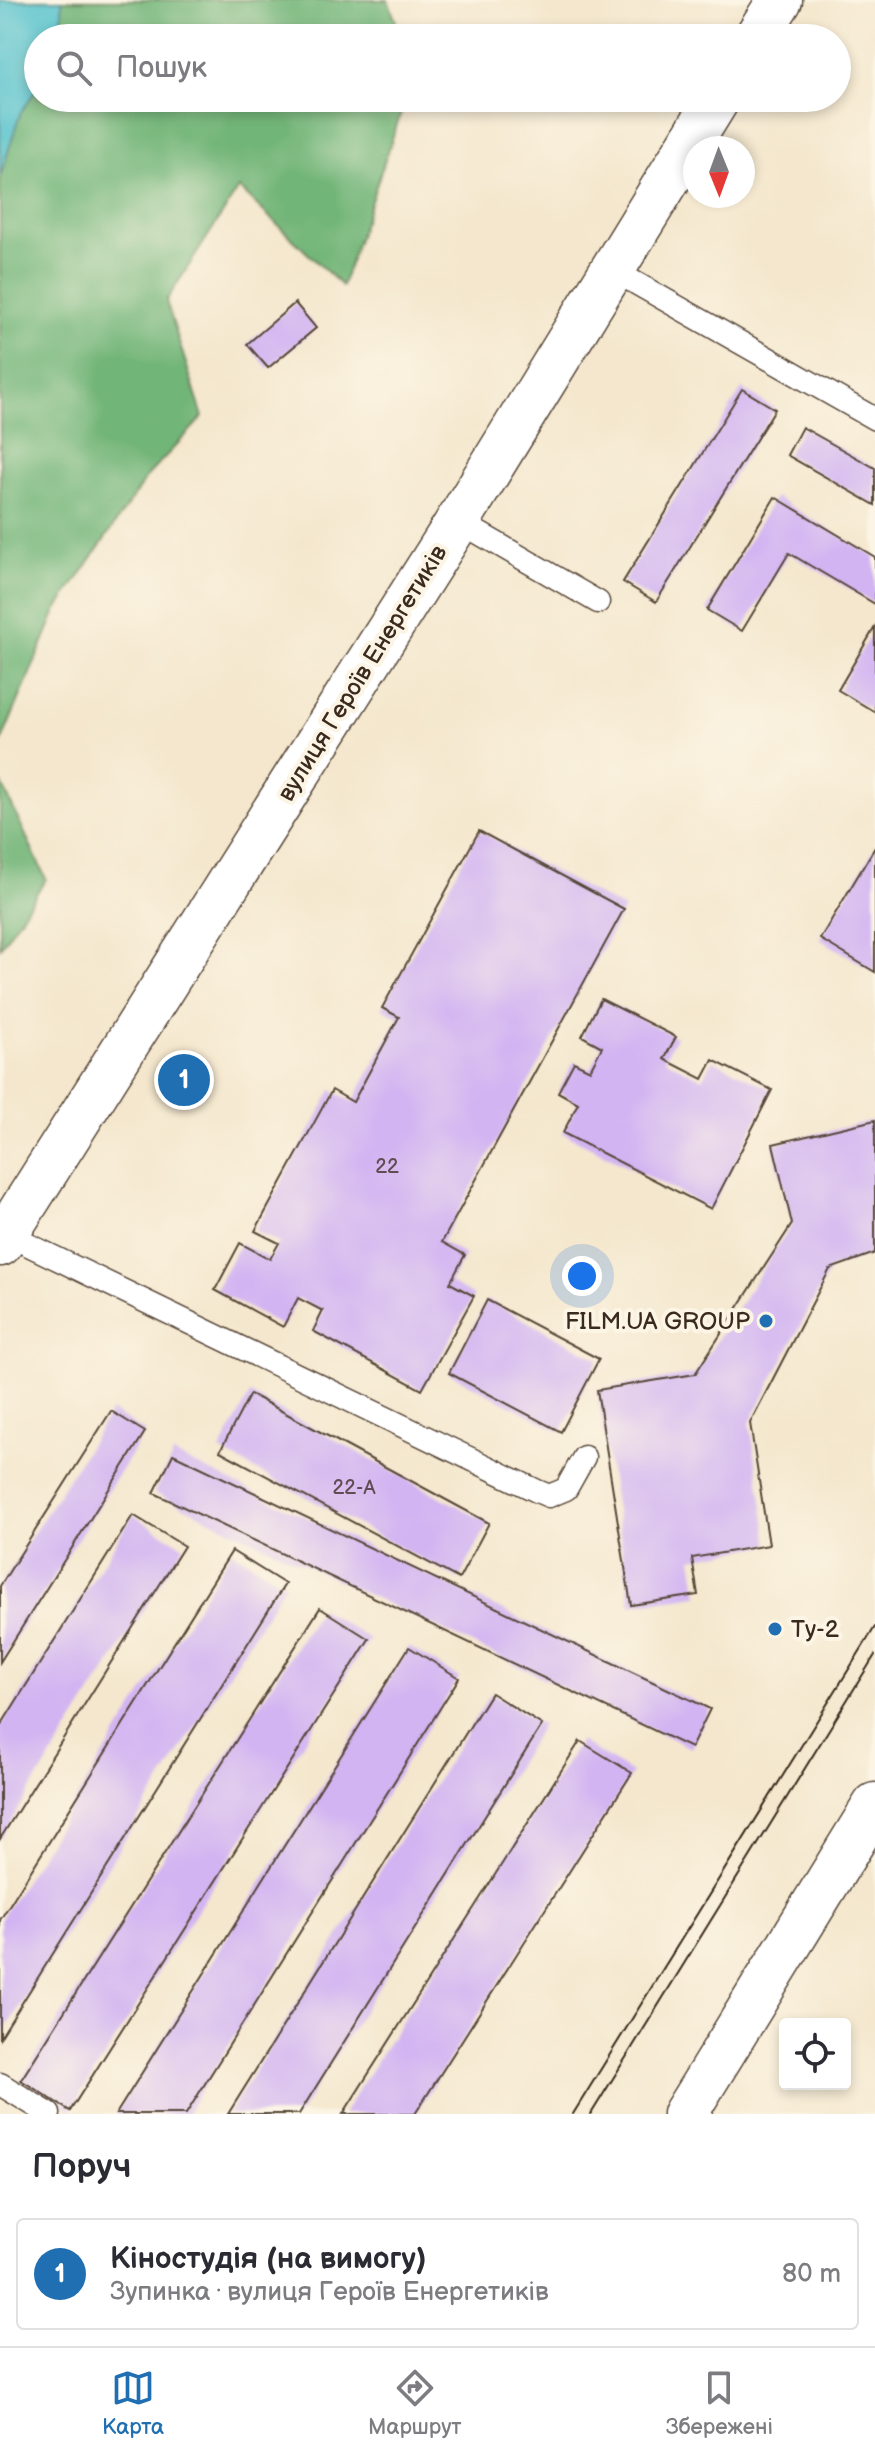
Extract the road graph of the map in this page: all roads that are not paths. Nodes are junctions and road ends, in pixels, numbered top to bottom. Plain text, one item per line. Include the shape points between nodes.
1 (780, 0) edge
2 (765, 24) edge
3 (709, 112) edge
4 (611, 269) junction
5 (875, 419) edge
6 (458, 521) junction
7 (598, 602) dead end
8 (3, 1239) edge
9 (584, 1457) dead end
10 (875, 1805) edge
11 (0, 2084) edge
12 (49, 2114) edge
13 (685, 2114) edge

1 - 2 street
3 - 4 street, вулиця Героїв Енергетиків
4 - 5 lane
4 - 6 street, вулиця Героїв Енергетиків
6 - 7 lane
6 - 8 street, вулиця Героїв Енергетиків
8 - 9 lane via 549,1496 566,1489
10 - 13 street
11 - 12 lane

